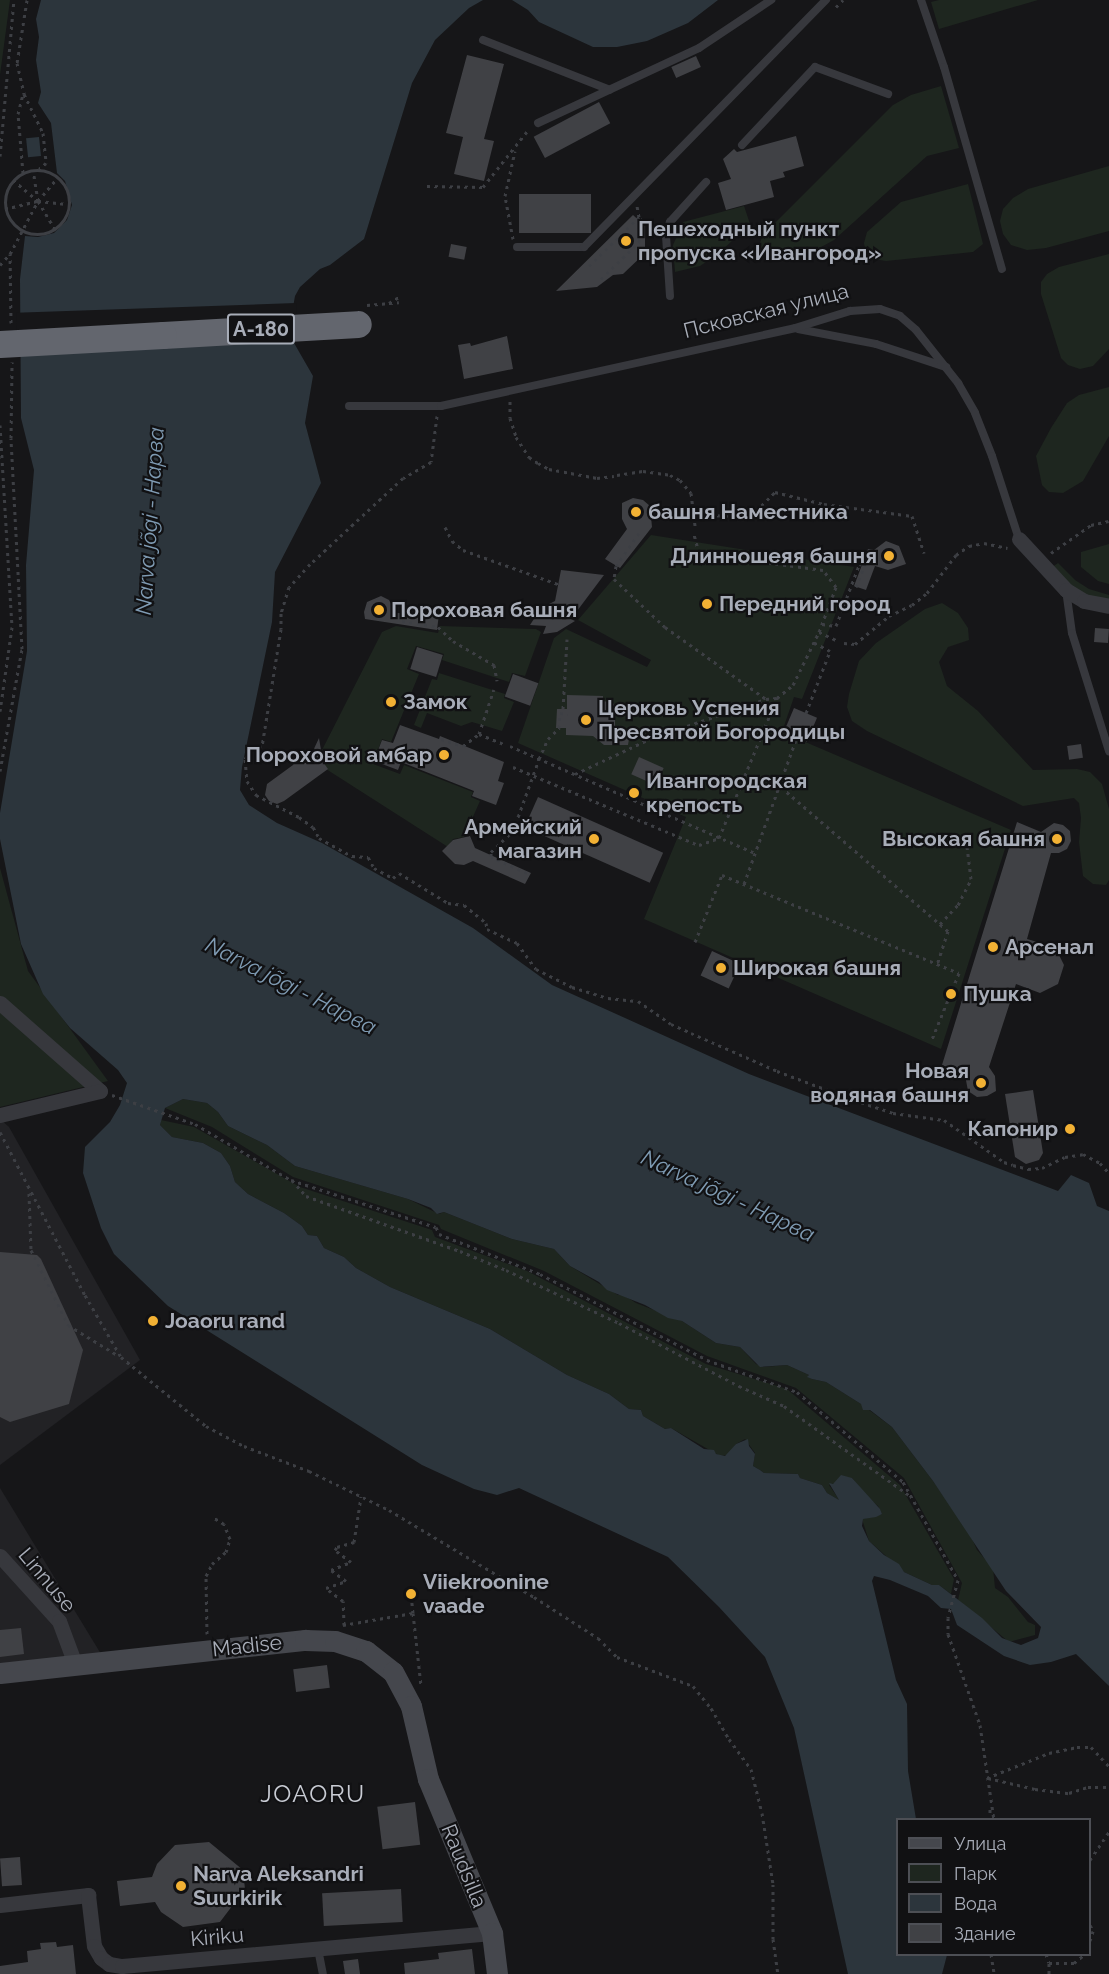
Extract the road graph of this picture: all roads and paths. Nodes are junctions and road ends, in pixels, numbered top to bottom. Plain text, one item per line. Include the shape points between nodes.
1 (15, 0) edge
2 (27, 0) edge
3 (771, 0) edge
4 (826, 0) edge
5 (921, 0) edge
6 (483, 40) dead end
7 (610, 90) junction
8 (24, 94) junction
9 (888, 94) dead end
10 (538, 123) joint
11 (742, 145) dead end
12 (515, 149) junction
13 (0, 156) edge
14 (39, 169) junction
15 (33, 170) junction
16 (23, 172) junction
17 (58, 177) junction
18 (13, 180) junction
19 (706, 182) dead end
20 (427, 186) dead end
21 (2, 199) edge
22 (38, 201) junction
23 (69, 204) junction
24 (5, 209) junction
25 (54, 229) junction
26 (21, 230) junction
27 (517, 247) joint
28 (10, 254) dead end
29 (0, 265) edge
30 (589, 266) dead end
31 (1002, 269) dead end
32 (601, 279) dead end
33 (670, 296) dead end
34 (399, 297) dead end
35 (399, 302) dead end
36 (388, 304) junction
37 (357, 315) joint
38 (795, 328) junction
39 (0, 344) edge
40 (947, 367) junction
41 (510, 393) junction
42 (349, 406) dead end
43 (441, 406) junction
44 (0, 425) edge
45 (10, 438) dead end
46 (695, 515) junction
47 (1109, 521) edge
48 (695, 526) dead end
49 (444, 527) dead end
50 (639, 533) dead end
51 (694, 534) dead end
52 (1015, 544) junction
53 (924, 553) dead end
54 (1051, 553) dead end
55 (558, 584) dead end
56 (856, 586) dead end
57 (1066, 590) junction
58 (1109, 606) edge
59 (402, 621) dead end
60 (822, 624) junction
61 (819, 632) junction
62 (567, 639) dead end
63 (836, 640) dead end
64 (813, 642) junction
65 (844, 643) dead end
66 (496, 681) dead end
67 (494, 689) dead end
68 (777, 698) junction
69 (766, 699) junction
70 (563, 709) dead end
71 (0, 711) edge
72 (806, 713) dead end
73 (568, 714) dead end
74 (562, 728) dead end
75 (556, 731) junction
76 (478, 734) junction
77 (797, 737) dead end
78 (441, 739) dead end
79 (504, 744) dead end
80 (510, 746) dead end
81 (1109, 751) edge
82 (538, 759) junction
83 (513, 767) dead end
84 (0, 771) edge
85 (574, 774) junction
86 (533, 775) junction
87 (781, 787) junction
88 (719, 838) junction
89 (967, 846) dead end
90 (755, 853) junction
91 (527, 873) dead end
92 (744, 884) junction
93 (940, 924) junction
94 (695, 942) dead end
95 (937, 964) junction
96 (0, 1003) edge
97 (932, 1039) dead end
98 (120, 1098) dead end
99 (0, 1115) edge
100 (0, 1132) edge
101 (1109, 1173) edge
102 (291, 1180) junction
103 (29, 1192) junction
104 (121, 1357) junction
105 (361, 1496) junction
106 (910, 1496) junction
107 (213, 1517) dead end
108 (0, 1556) edge
109 (411, 1594) dead end
110 (413, 1612) junction
111 (344, 1624) junction
112 (333, 1626) dead end
113 (207, 1638) dead end
114 (75, 1664) junction
115 (0, 1673) edge
116 (423, 1696) dead end
117 (422, 1760) joint
118 (1109, 1766) edge
119 (987, 1778) junction
120 (1109, 1787) edge
121 (992, 1818) edge
122 (1109, 1832) edge
123 (1091, 1857) edge
124 (0, 1905) edge
125 (492, 1933) junction
126 (318, 1949) junction
127 (992, 1956) edge
128 (1047, 1956) edge
129 (1083, 1956) edge
130 (1049, 1963) junction
131 (323, 1974) edge
132 (497, 1974) edge
133 (778, 1974) edge
134 (993, 1974) edge
135 (1049, 1974) edge

1 - 13 path
2 - 8 path via 17,54
3 - 7 lane via 699,48
4 - 27 lane via 584,248
5 - 31 lane via 948,77
6 - 7 lane
7 - 10 lane
8 - 14 path via 44,133 46,163
8 - 16 path via 18,114
9 - 11 lane via 815,67
10 - 12 path via 524,133
12 - 20 path via 483,187
12 - 27 path via 505,196
14 - 15 path
14 - 17 path
15 - 16 path
15 - 22 path
16 - 18 path
17 - 22 path
17 - 23 path via 67,189
18 - 21 path
18 - 22 path
19 - 33 lane via 670,222 666,235
21 - 24 path
22 - 23 path
22 - 24 path
22 - 25 path
22 - 26 path
23 - 25 path via 65,218
24 - 26 path
25 - 26 path via 37,234
28 - 29 path
30 - 32 path via 640,215 639,242
34 - 36 path
35 - 36 path
36 - 37 path
37 - 39 highway, А-180, bridge via 163,335
38 - 40 lane via 876,344
38 - 40 lane, Псковская улица via 850,311 880,309 900,316
38 - 41 lane, Псковская улица
40 - 52 lane, Псковская улица via 975,413 1001,479
41 - 43 lane, Псковская улица
41 - 46 path via 512,427 529,456 549,469 597,478 643,471 670,475 692,493
42 - 43 lane, Псковская улица
43 - 101 path via 434,425 431,462 403,478 289,587 281,613 262,746 251,750 245,759 247,781 256,795 299,817 335,848 368,858 374,868 393,878 399,873 448,903 464,905 488,929 517,943 542,973 572,987 608,998 638,1001 671,1024 854,1100 892,1113 944,1120 1012,1165 1042,1168 1083,1154
44 - 71 path via 12,627
45 - 84 path via 22,649
46 - 48 path
46 - 53 path via 751,516 775,492 824,504 912,516
47 - 54 path via 1091,525
49 - 55 path via 452,541 464,550
50 - 69 path via 616,566 614,579 665,627
51 - 60 path via 699,553 823,570 836,587
52 - 57 street, Псковская улица
52 - 65 path via 969,546 956,555 912,605 889,615 855,644
56 - 60 path via 867,558 856,572 836,626
57 - 58 street, Псковская улица via 1084,601
57 - 81 lane via 1072,633
59 - 66 path via 438,627 453,641 494,665
60 - 61 path
61 - 63 path
61 - 64 path
62 - 70 path
64 - 68 path via 793,685
64 - 72 path via 830,651
67 - 76 path
68 - 69 path
68 - 88 path
69 - 85 path via 652,738
73 - 75 path via 560,713 560,728
74 - 75 path
75 - 82 path
76 - 78 path via 463,746
76 - 79 path
77 - 87 path
80 - 82 path
82 - 85 path
82 - 86 path
83 - 86 path
85 - 88 path
86 - 88 path via 699,845
86 - 91 path via 513,831 490,852 491,857
87 - 90 path
87 - 93 path
88 - 90 path
89 - 93 path via 971,879 958,905
90 - 92 path
92 - 94 path via 722,875
92 - 95 path
93 - 95 path via 948,931
95 - 97 path via 959,973
96 - 99 street via 100,1091
98 - 102 path via 220,1137
100 - 103 path
102 - 106 path via 306,1196 506,1270 784,1406
102 - 106 path via 436,1227 439,1234 540,1274 707,1360 791,1389 903,1482
103 - 104 path
103 - 104 path via 31,1250 68,1325
104 - 105 path via 206,1426
105 - 111 path via 354,1542 335,1550 351,1562 332,1570 346,1581 326,1588 343,1601
105 - 133 path via 534,1597 598,1638 617,1657 693,1686 751,1769 773,1884 773,1939
106 - 119 path via 958,1581 948,1634 980,1725
107 - 113 path via 225,1524 230,1539 226,1552 212,1564 206,1576
108 - 114 street, Linnuse via 59,1622
109 - 110 path
110 - 111 path
110 - 116 path
111 - 112 path
114 - 115 street, Madise
114 - 117 street, Madise via 305,1640 350,1644 378,1658 403,1687
117 - 125 street, Raudsilla
118 - 119 path via 1091,1747 1061,1749
119 - 120 path via 1069,1793 1088,1787
119 - 121 path
122 - 123 path
124 - 126 street, Kiriku via 88,1895 94,1946 109,1964 122,1966
125 - 126 street, Kiriku
125 - 132 street, Raudsilla
126 - 131 lane
127 - 134 path
128 - 130 path
129 - 130 path via 1074,1963
130 - 135 path

